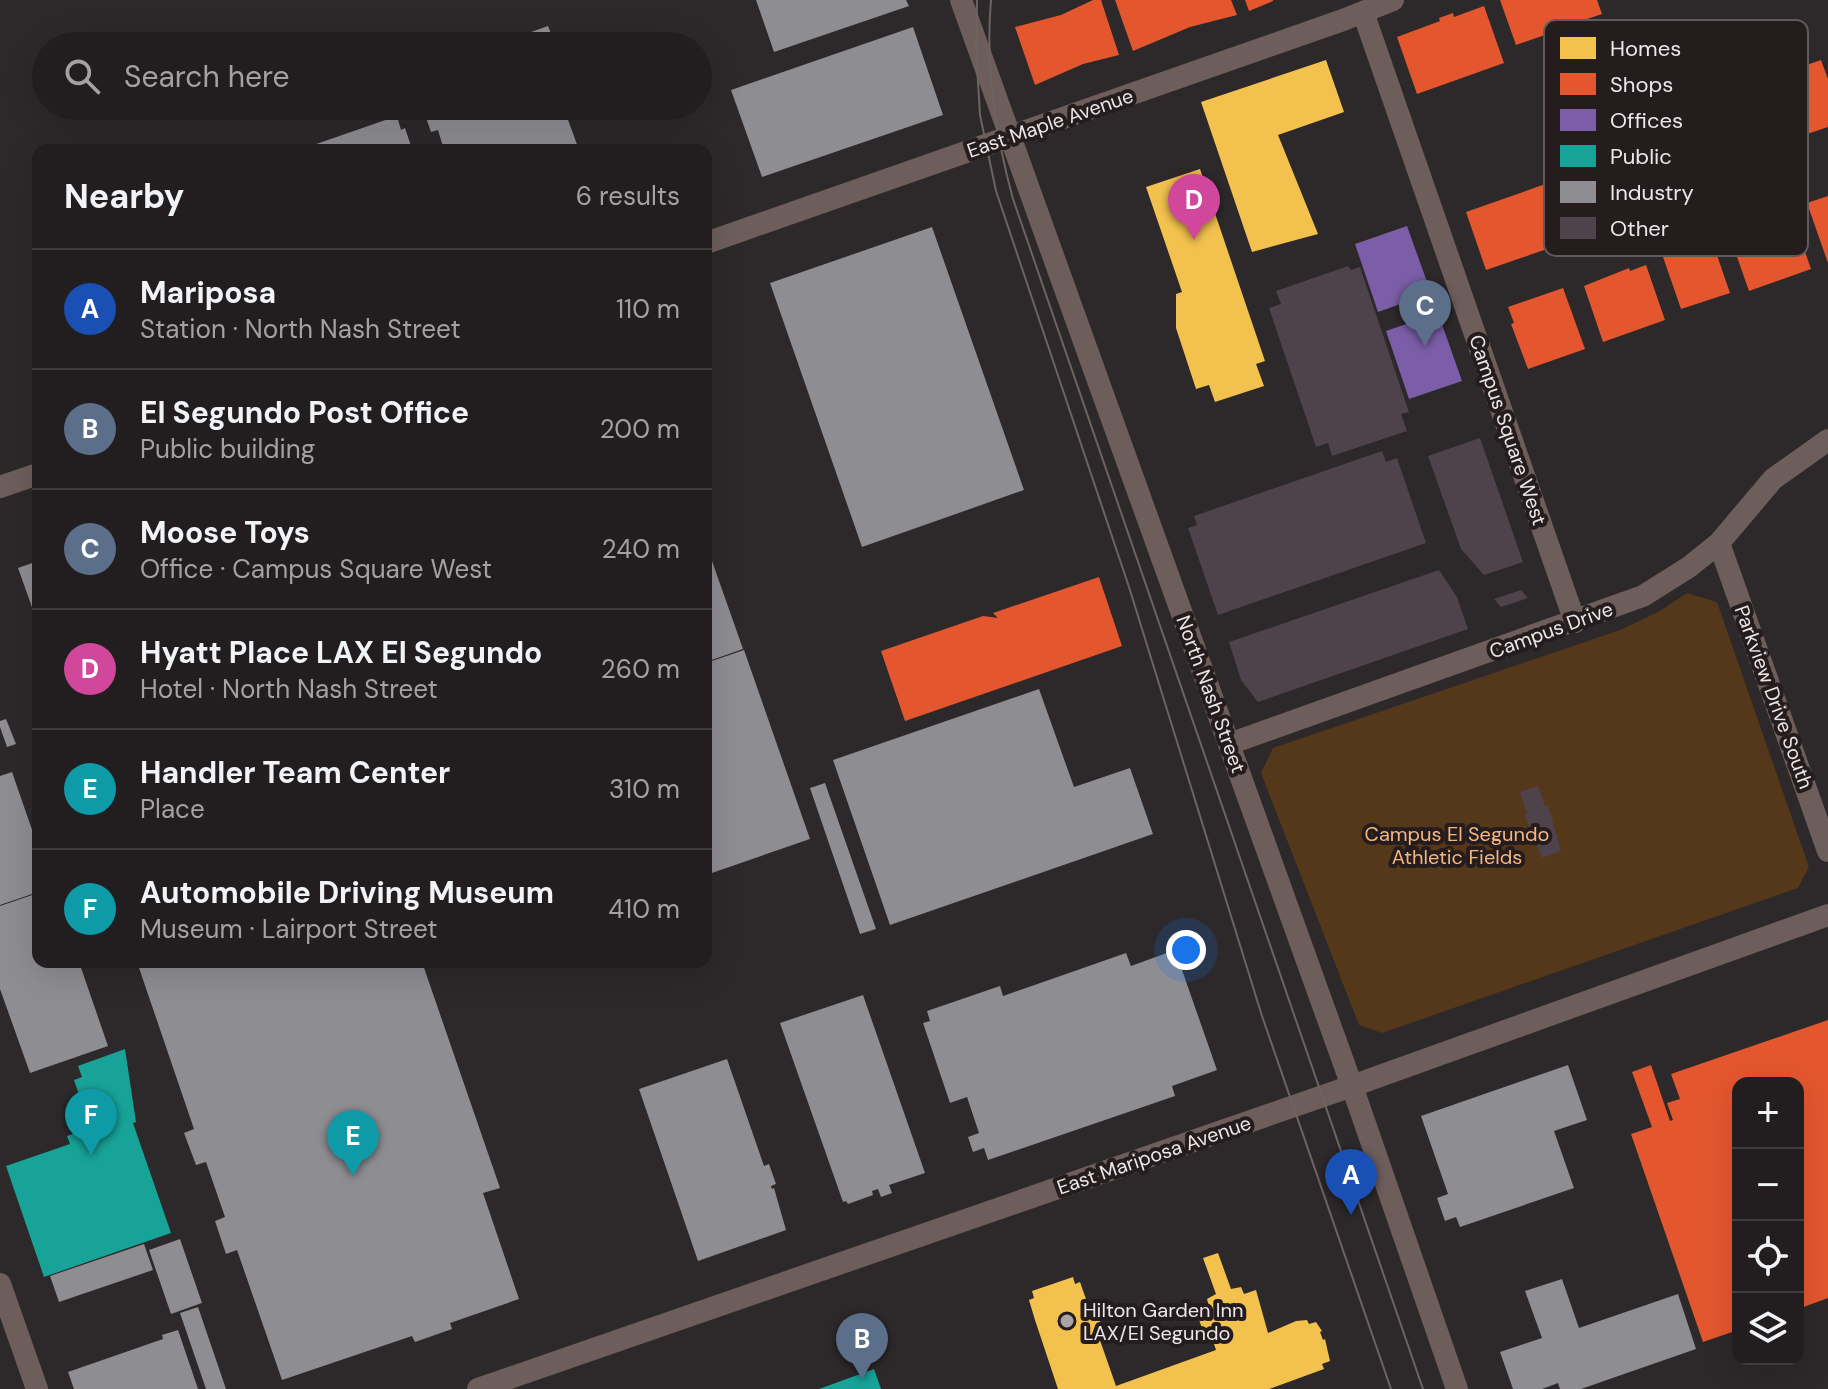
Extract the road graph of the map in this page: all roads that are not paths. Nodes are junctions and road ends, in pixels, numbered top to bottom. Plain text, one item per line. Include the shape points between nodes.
1 (961, 0) edge
2 (1393, 0) edge
3 (1363, 12) junction
4 (1010, 137) junction
5 (712, 241) edge
6 (1828, 440) edge
7 (32, 476) edge
8 (0, 487) edge
9 (1719, 543) junction
10 (1575, 622) junction
11 (1229, 744) junction
12 (1828, 851) edge
13 (1828, 915) edge
14 (1352, 1086) junction
15 (0, 1284) edge
16 (37, 1389) edge
17 (478, 1389) edge
18 (1457, 1389) edge

1 - 4 street, North Nash Street
2 - 3 street, East Maple Avenue
3 - 4 street, East Maple Avenue
3 - 10 street, Campus Square West
4 - 5 street, East Maple Avenue
4 - 11 street, North Nash Street
6 - 9 street, Campus Drive via 1773,479
7 - 8 street
9 - 10 street, Campus Drive via 1643,596
9 - 12 street, Parkview Drive South
10 - 11 street, Campus Drive
11 - 14 street, North Nash Street
13 - 14 street, East Mariposa Avenue
14 - 17 street, East Mariposa Avenue
14 - 18 street, North Nash Street
15 - 16 street

